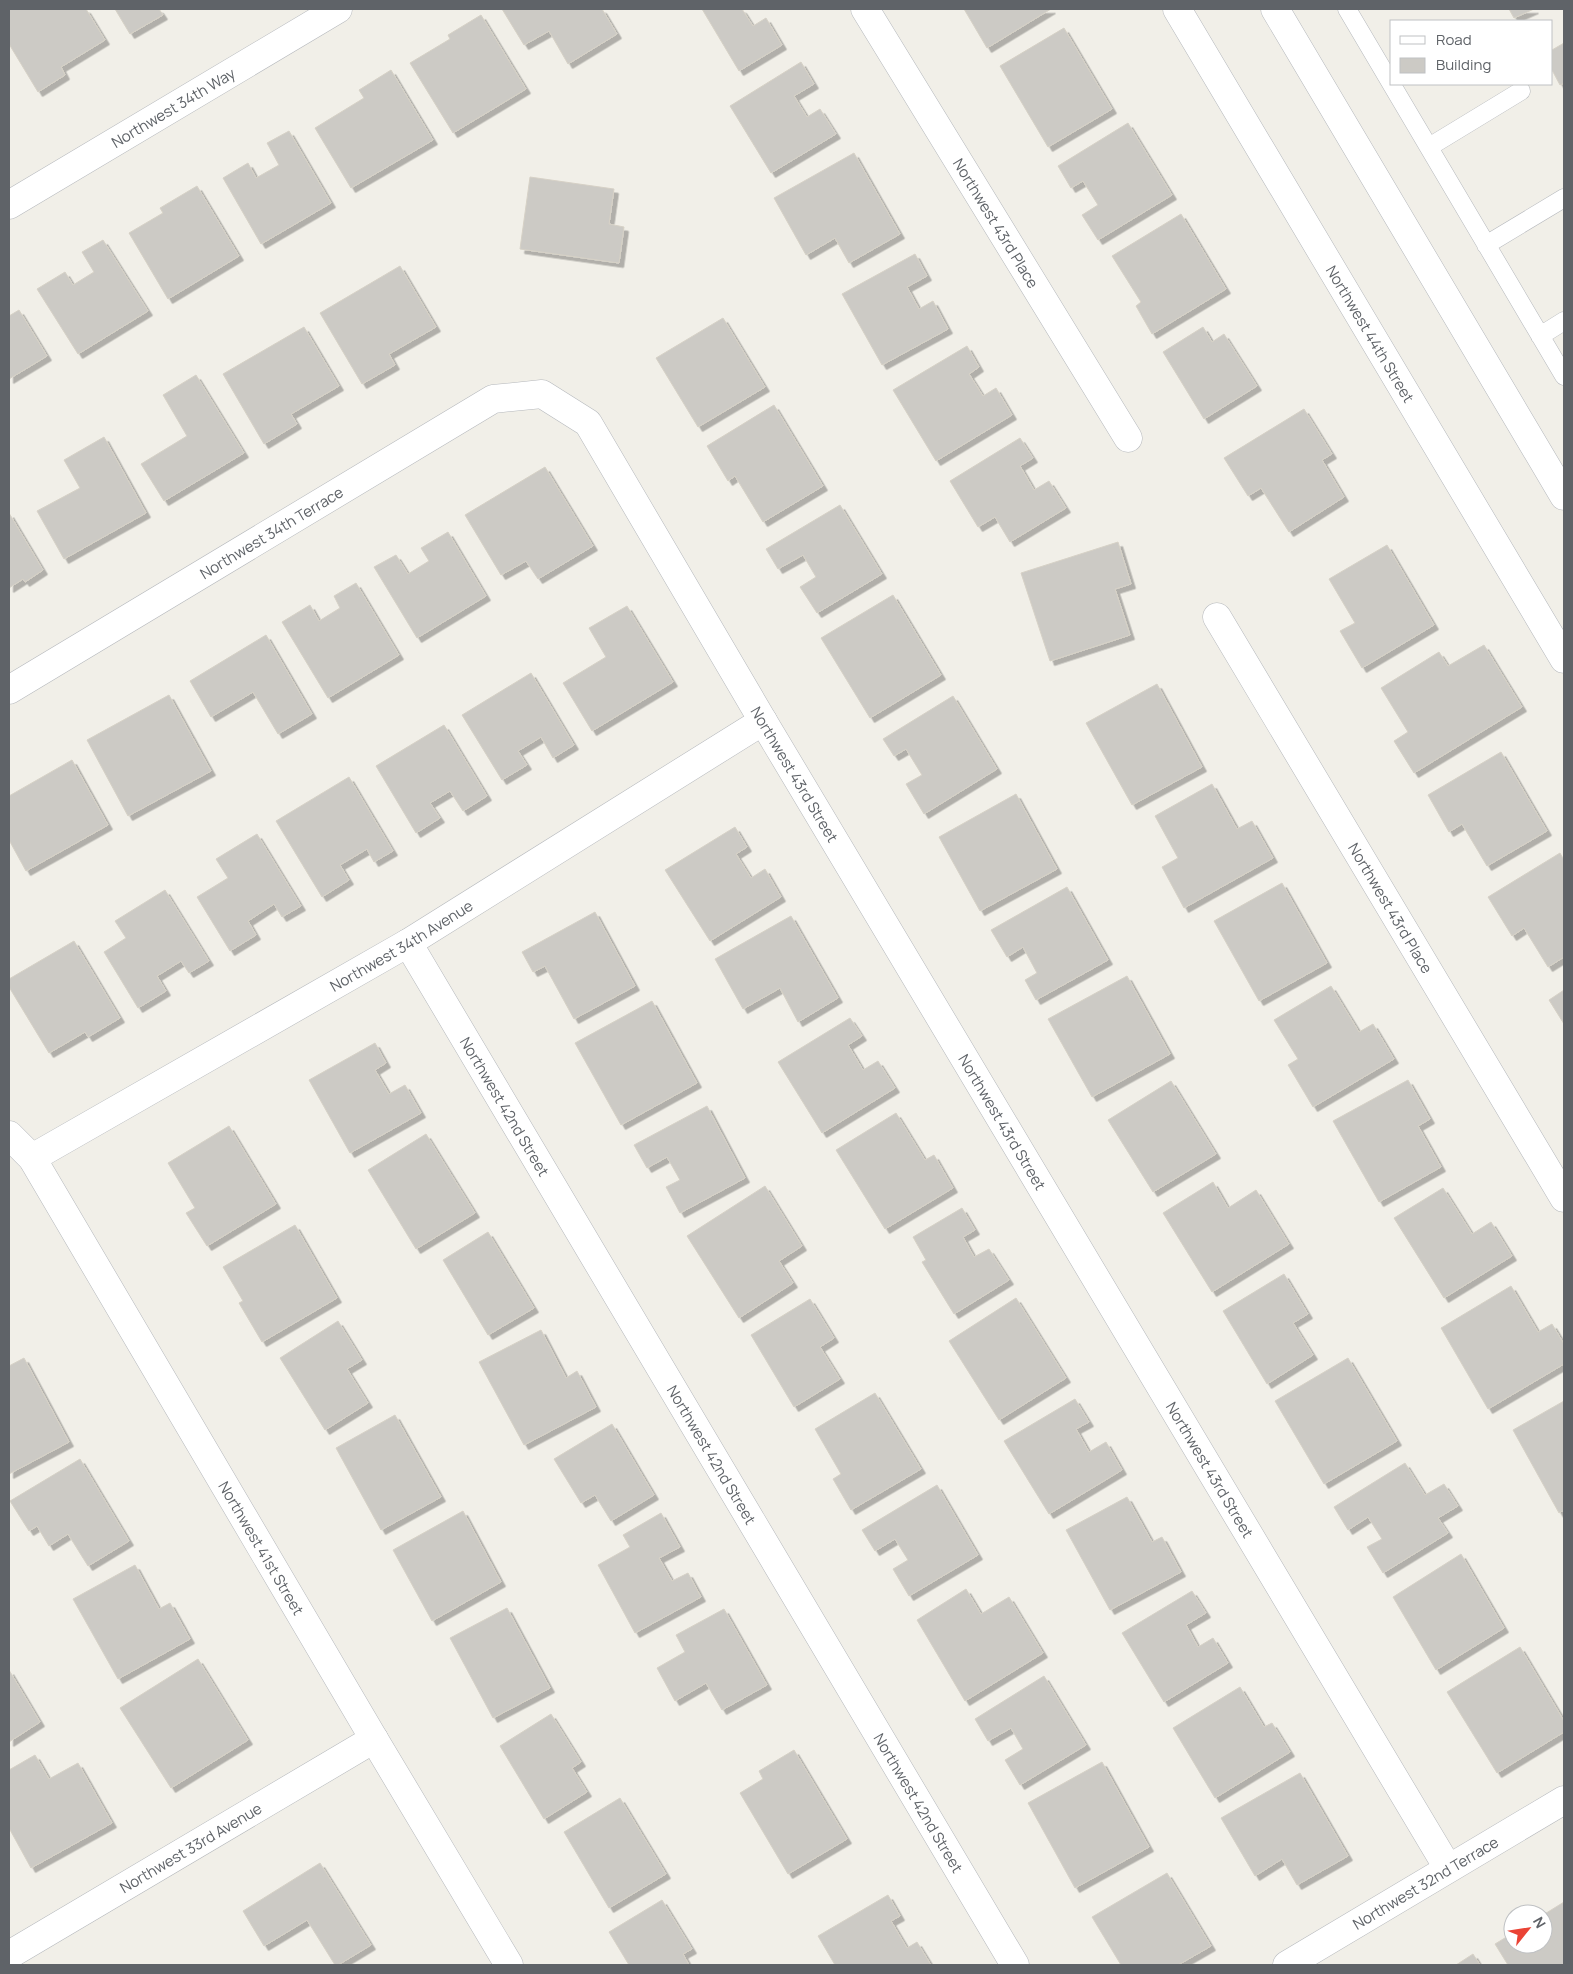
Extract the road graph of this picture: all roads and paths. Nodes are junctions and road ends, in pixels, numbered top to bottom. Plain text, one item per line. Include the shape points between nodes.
1 (338, 9) edge
2 (865, 9) edge
3 (1177, 9) edge
4 (1275, 9) edge
5 (1350, 10) edge
6 (1390, 79) edge
7 (1393, 85) edge
8 (1521, 91) dead end
9 (1429, 147) junction
10 (1564, 198) edge
11 (9, 205) edge
12 (1486, 245) junction
13 (1564, 321) edge
14 (1540, 336) junction
15 (1564, 376) edge
16 (542, 394) joint
17 (1128, 438) dead end
18 (1564, 496) edge
19 (1217, 617) dead end
20 (1564, 658) edge
21 (9, 690) edge
22 (763, 721) junction
23 (408, 943) junction
24 (9, 1135) edge
25 (32, 1158) junction
26 (1564, 1198) edge
27 (374, 1739) junction
28 (1564, 1800) edge
29 (1448, 1868) junction
30 (9, 1955) edge
31 (509, 1965) edge
32 (1015, 1965) edge
33 (1287, 1965) edge

1 - 11 street, Northwest 34th Way
2 - 17 street, Northwest 43rd Place
3 - 20 street, Northwest 44th Street
4 - 18 street
5 - 6 lane
7 - 9 lane
8 - 9 lane
9 - 12 lane
10 - 12 lane
12 - 14 lane
13 - 14 lane
14 - 15 lane
16 - 21 street, Northwest 34th Terrace via 493,399
16 - 22 street, Northwest 43rd Street via 588,423
19 - 26 street, Northwest 43rd Place
22 - 23 street, Northwest 34th Avenue
22 - 29 street, Northwest 43rd Street
23 - 25 street, Northwest 34th Avenue
23 - 32 street, Northwest 42nd Street
24 - 25 street, Northwest 41st Street
25 - 27 street, Northwest 41st Street
27 - 30 street, Northwest 33rd Avenue
27 - 31 street, Northwest 41st Street
28 - 29 street, Northwest 32nd Terrace
29 - 33 street, Northwest 32nd Terrace

